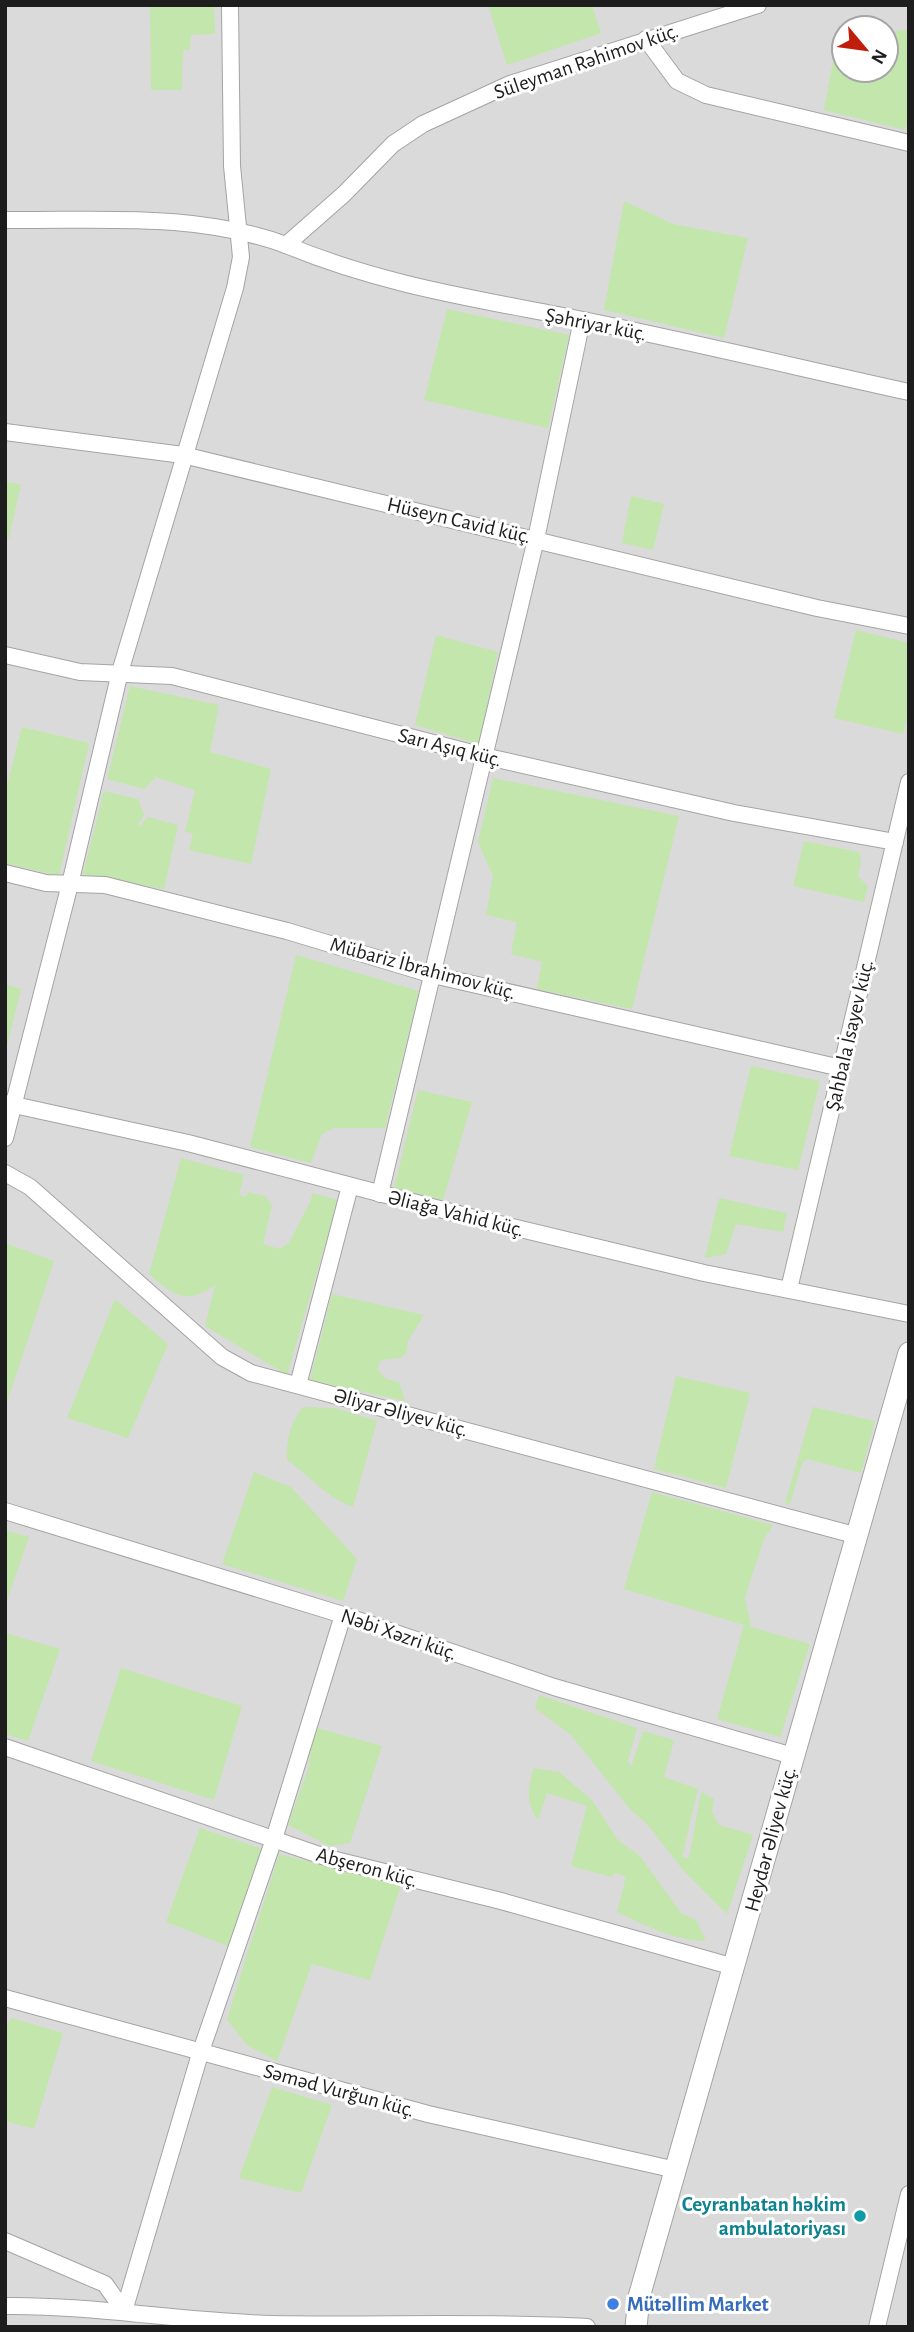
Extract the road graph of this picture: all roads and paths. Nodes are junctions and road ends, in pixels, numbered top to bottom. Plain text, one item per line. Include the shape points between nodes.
1 (230, 5) edge
2 (758, 5) edge
3 (646, 39) junction
4 (909, 143) edge
5 (5, 220) edge
6 (240, 229) junction
7 (286, 244) junction
8 (582, 320) junction
9 (909, 392) edge
10 (5, 432) edge
11 (183, 455) junction
12 (536, 539) junction
13 (909, 626) edge
14 (5, 655) edge
15 (120, 672) junction
16 (484, 756) junction
17 (909, 782) edge
18 (895, 842) junction
19 (5, 873) edge
20 (70, 884) junction
21 (433, 975) junction
22 (841, 1068) junction
23 (9, 1104) edge
24 (5, 1138) edge
25 (5, 1173) edge
26 (350, 1186) junction
27 (380, 1194) junction
28 (789, 1289) junction
29 (909, 1314) edge
30 (909, 1353) edge
31 (298, 1385) junction
32 (5, 1511) edge
33 (858, 1536) junction
34 (343, 1615) junction
35 (5, 1747) edge
36 (793, 1756) junction
37 (274, 1839) junction
38 (734, 1967) junction
39 (5, 1998) edge
40 (200, 2054) junction
41 (676, 2170) junction
42 (909, 2194) edge
43 (5, 2241) edge
44 (5, 2306) edge
45 (124, 2311) junction
46 (268, 2325) edge
47 (587, 2327) edge
48 (636, 2327) edge
49 (877, 2327) edge

1 - 6 street via 232,166
2 - 3 street, Süleyman Rəhimov küç.
3 - 4 street via 677,81 706,95
3 - 7 street, Süleyman Rəhimov küç. via 510,84 424,124 393,144
5 - 6 street via 190,222
6 - 7 street
6 - 11 street via 235,288
7 - 8 street, Şəhriyar küç. via 420,289
8 - 9 street, Şəhriyar küç.
8 - 12 street
10 - 11 street, Hüseyn Cavid küç.
11 - 12 street, Hüseyn Cavid küç.
11 - 15 street
12 - 13 street, Hüseyn Cavid küç.
12 - 16 street
14 - 15 street, Sarı Aşıq küç. via 80,672
15 - 16 street, Sarı Aşıq küç. via 172,676
15 - 20 street
16 - 18 street, Sarı Aşıq küç. via 734,813
16 - 21 street
17 - 18 street, Şahbala İsayev küç.
18 - 22 street, Şahbala İsayev küç.
19 - 20 street, Mübariz İbrahimov küç.
20 - 21 street, Mübariz İbrahimov küç. via 105,886 169,901
20 - 23 street
21 - 22 street, Mübariz İbrahimov küç.
21 - 27 street
22 - 28 street, Şahbala İsayev küç.
23 - 24 street
23 - 26 street, Əliağa Vahid küç. via 188,1143
25 - 31 street, Əliyar Əliyev küç. via 30,1187 222,1357 251,1373
26 - 27 street, Əliağa Vahid küç.
26 - 31 street
27 - 28 street, Əliağa Vahid küç.
28 - 29 street, Əliağa Vahid küç.
30 - 33 street, Heydər Əliyev küç.
31 - 33 street, Əliyar Əliyev küç.
32 - 34 street, Nəbi Xəzri küç.
33 - 36 street, Heydər Əliyev küç.
34 - 36 street, Nəbi Xəzri küç. via 554,1687
34 - 37 street
35 - 37 street, Abşeron küç.
36 - 38 street, Heydər Əliyev küç.
37 - 38 street, Abşeron küç. via 328,1858
37 - 40 street
38 - 41 street, Heydər Əliyev küç.
39 - 40 street, Səməd Vurğun küç.
40 - 41 street, Səməd Vurğun küç. via 428,2114
40 - 45 street
41 - 48 street, Heydər Əliyev küç. via 639,2297
42 - 49 street
43 - 45 street via 105,2284
44 - 45 street
45 - 46 street
46 - 47 street

